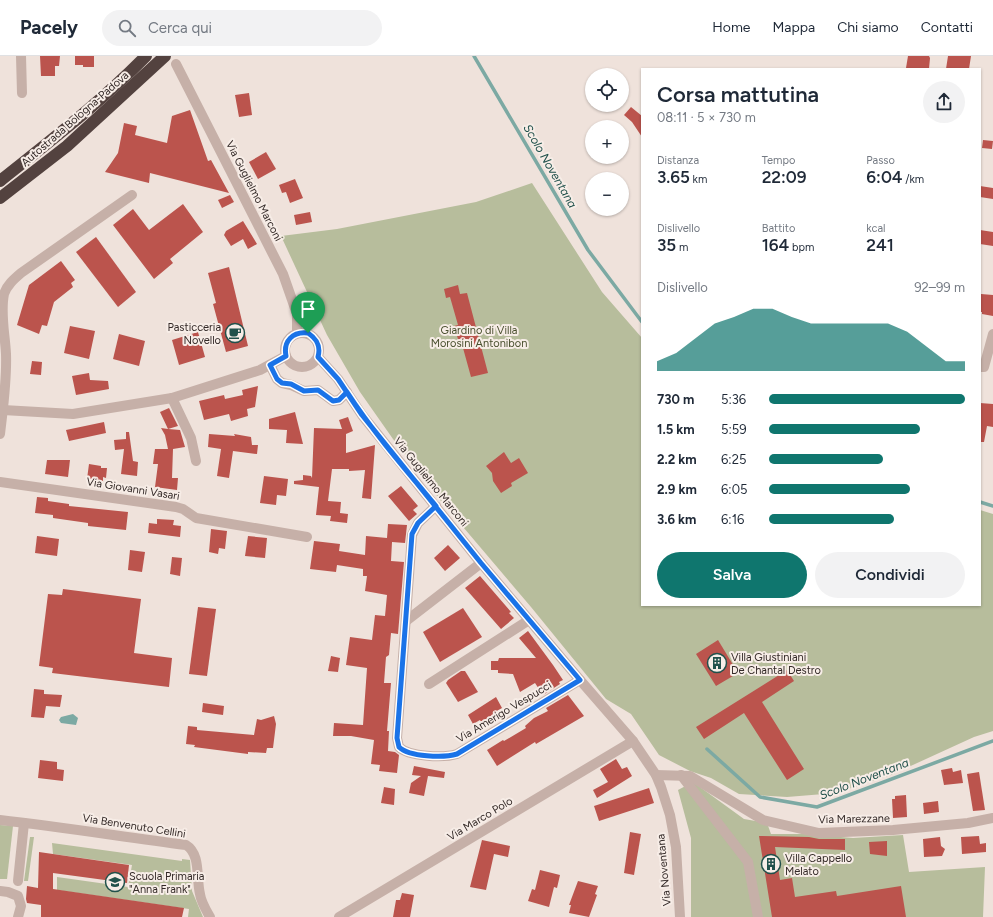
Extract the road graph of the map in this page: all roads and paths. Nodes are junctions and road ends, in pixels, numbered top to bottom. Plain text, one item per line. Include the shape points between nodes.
1 (21, 56) edge
2 (146, 56) edge
3 (165, 56) edge
4 (176, 64) dead end
5 (22, 93) dead end
6 (0, 181) edge
7 (132, 195) dead end
8 (0, 198) edge
9 (0, 316) edge
10 (297, 333) junction
11 (993, 334) edge
12 (286, 356) junction
13 (318, 357) junction
14 (270, 365) junction
15 (981, 367) edge
16 (347, 392) junction
17 (172, 398) junction
18 (3, 410) junction
19 (1, 421) edge
20 (0, 434) edge
21 (196, 460) dead end
22 (0, 482) edge
23 (436, 506) junction
24 (307, 537) dead end
25 (481, 563) junction
26 (529, 620) junction
27 (406, 621) junction
28 (580, 680) junction
29 (429, 684) dead end
30 (633, 741) junction
31 (656, 775) junction
32 (681, 775) junction
33 (993, 818) edge
34 (0, 820) edge
35 (24, 822) junction
36 (18, 880) dead end
37 (0, 891) edge
38 (18, 917) edge
39 (210, 917) edge
40 (339, 917) edge
41 (680, 917) edge
42 (758, 917) edge

1 - 5 street
2 - 6 highway, Autostrada Bologna-Padova via 59,135
3 - 8 highway, Autostrada Bologna-Padova via 67,146
4 - 10 street, Via Guglielmo Marconi via 283,274 297,314
7 - 9 street via 21,273 8,285
9 - 18 street via 6,355
10 - 12 street via 288,340
10 - 13 street via 308,333 313,336 319,346
11 - 15 street via 984,367
12 - 13 street via 294,365 305,367
12 - 14 street
13 - 16 street, Via Guglielmo Marconi
14 - 16 street via 282,383 291,384 304,391 318,390 333,401 339,400
14 - 17 street via 241,377
16 - 23 street, Via Guglielmo Marconi via 362,415
17 - 18 street via 73,414
17 - 21 street via 191,438
18 - 19 street
19 - 20 street
22 - 24 street, Via Giovanni Vasari via 176,506 196,518
23 - 25 street, Via Guglielmo Marconi
23 - 27 street, Via Amerigo Vespucci via 418,523 412,534
25 - 26 street, Via Guglielmo Marconi
25 - 27 street
26 - 28 street, Via Guglielmo Marconi
26 - 29 street
27 - 28 street, Via Amerigo Vespucci via 397,738 402,750 438,757 457,754
28 - 30 street, Via Guglielmo Marconi
30 - 31 street, Via Guglielmo Marconi
30 - 40 street, Via Marco Polo
31 - 32 street, Via Marezzane
31 - 41 street, Via Noventana via 670,815 676,847
32 - 33 street, Via Marezzane via 690,776 763,820 819,833 893,830
32 - 42 street via 748,862
34 - 35 street, Via Benvenuto Cellini
35 - 36 street
35 - 39 street, Via Benvenuto Cellini via 186,845 194,852 200,896
37 - 38 street via 18,896 21,906

